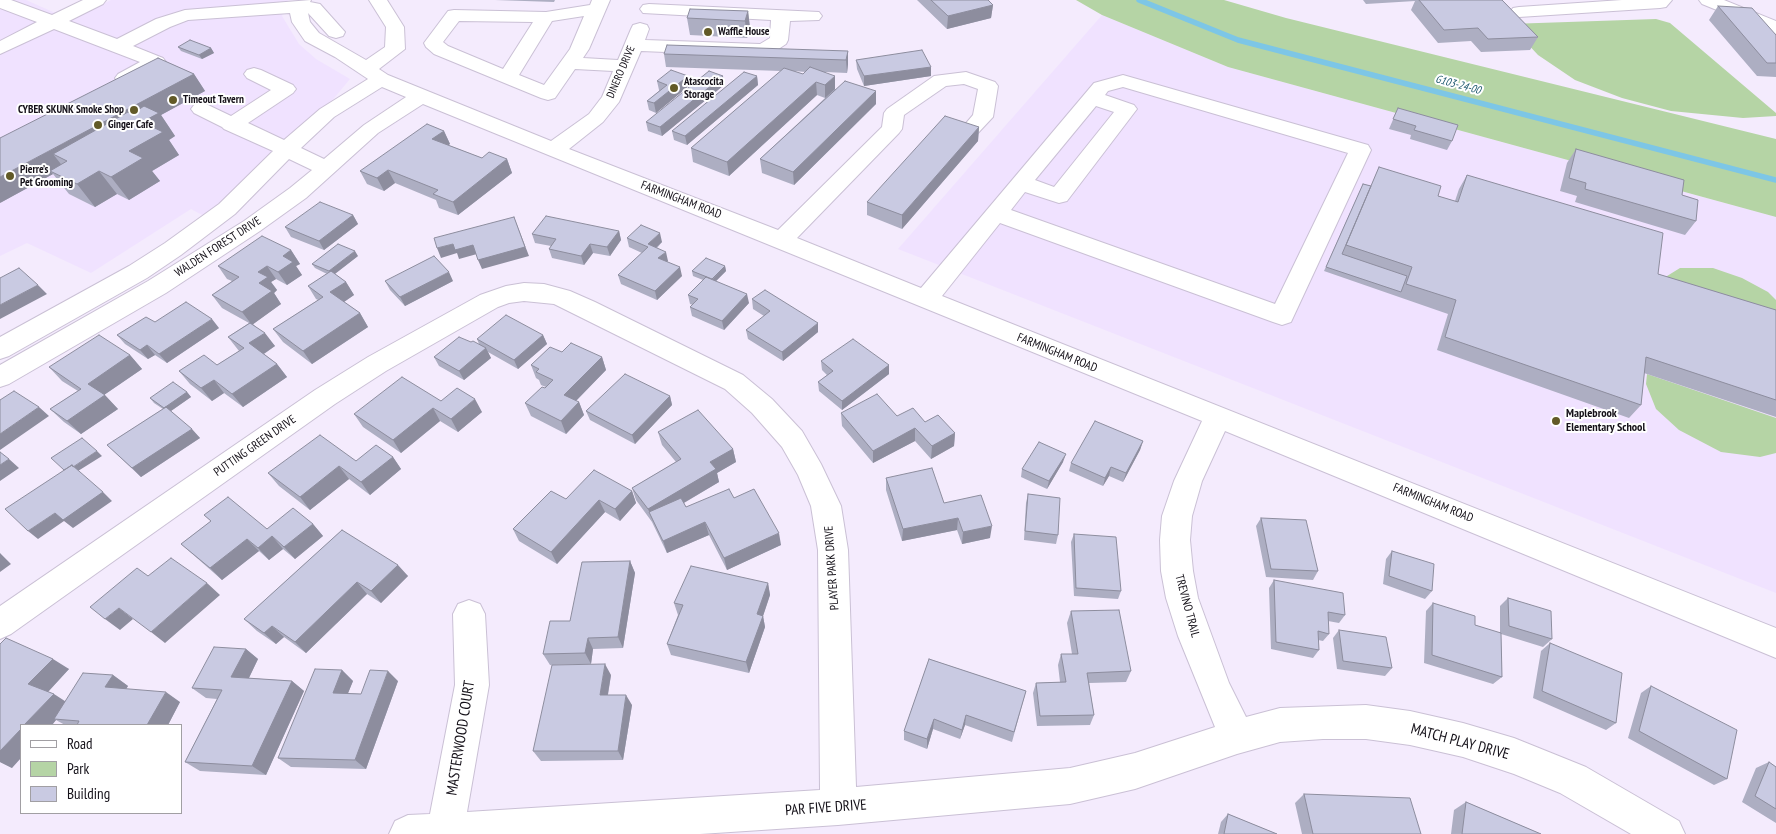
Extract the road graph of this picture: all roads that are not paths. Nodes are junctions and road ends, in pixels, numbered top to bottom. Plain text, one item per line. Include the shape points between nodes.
1 (93, 0) edge
2 (378, 0) edge
3 (1663, 0) edge
4 (1708, 0) edge
5 (0, 2) edge
6 (335, 2) dead end
7 (652, 2) edge
8 (300, 3) edge
9 (599, 4) edge
10 (203, 7) edge
11 (1518, 12) dead end
12 (781, 15) junction
13 (814, 16) dead end
14 (546, 17) junction
15 (53, 22) junction
16 (1776, 28) edge
17 (339, 42) junction
18 (632, 45) junction
19 (118, 46) junction
20 (0, 48) edge
21 (571, 63) junction
22 (623, 66) junction
23 (254, 74) dead end
24 (373, 75) junction
25 (508, 76) junction
26 (113, 84) edge
27 (421, 96) junction
28 (1092, 98) junction
29 (201, 109) dead end
30 (231, 125) junction
31 (971, 128) edge
32 (286, 150) junction
33 (553, 150) junction
34 (326, 168) junction
35 (1022, 183) junction
36 (996, 213) junction
37 (781, 240) junction
38 (138, 272) junction
39 (157, 287) junction
40 (524, 292) joint
41 (925, 300) junction
42 (0, 349) edge
43 (0, 377) edge
44 (1218, 416) junction
45 (468, 614) dead end
46 (0, 624) edge
47 (1776, 643) edge
48 (1237, 736) junction
49 (838, 807) junction
50 (445, 832) junction
51 (408, 834) edge
52 (1666, 834) edge

1 - 15 street
2 - 24 street, WALDEN FOREST DRIVE via 395,26 395,49
3 - 11 street via 1660,3
4 - 16 street
5 - 15 street
6 - 17 street
7 - 12 street
7 - 18 street, DINERO DRIVE
8 - 10 street
8 - 17 street, FARMINGHAM ROAD via 301,22 312,37
9 - 14 street
9 - 21 street
10 - 19 street via 163,22
12 - 13 street
12 - 18 street via 779,40 764,50
14 - 25 street
14 - 25 street via 454,16 433,43 441,50
15 - 19 street
15 - 20 street
17 - 24 street, FARMINGHAM ROAD
18 - 22 street, DINERO DRIVE
19 - 26 street via 156,62
21 - 22 street
21 - 25 street via 548,94
22 - 33 street, DINERO DRIVE via 612,98 596,118
23 - 30 street via 286,89
24 - 27 street, FARMINGHAM ROAD
24 - 32 street, WALDEN FOREST DRIVE
27 - 33 street, FARMINGHAM ROAD
27 - 34 street, WALDEN FOREST DRIVE via 371,129
28 - 35 street
28 - 35 street via 1127,109 1059,196
28 - 36 street via 1101,86 1123,81 1360,150 1282,316
29 - 30 street
30 - 32 street
31 - 37 street via 982,117 988,86 966,78 941,80 894,113 892,129
32 - 34 street
32 - 38 street, WALDEN FOREST DRIVE via 227,210
33 - 37 street, FARMINGHAM ROAD
34 - 39 street, WALDEN FOREST DRIVE via 252,226
35 - 36 street
36 - 41 street
37 - 41 street, FARMINGHAM ROAD
38 - 39 street
38 - 42 street, WALDEN FOREST DRIVE
39 - 43 street, WALDEN FOREST DRIVE
40 - 46 street, PUTTING GREEN DRIVE via 489,301 377,364
40 - 49 street, PLAYER PARK DRIVE via 561,297 734,382 792,438 826,506 833,550
41 - 44 street, FARMINGHAM ROAD
44 - 47 street, FARMINGHAM ROAD
44 - 48 street, TREVINO TRAIL via 1188,481 1177,516 1175,540 1177,572 1191,627
45 - 50 street, MASTERWOOD COURT via 472,685
48 - 49 street, PAR FIVE DRIVE via 1136,771 1070,786
48 - 52 street, MATCH PLAY DRIVE via 1280,725 1366,722 1463,740 1573,780
49 - 50 street, PAR FIVE DRIVE
50 - 51 street, PAR FIVE DRIVE

